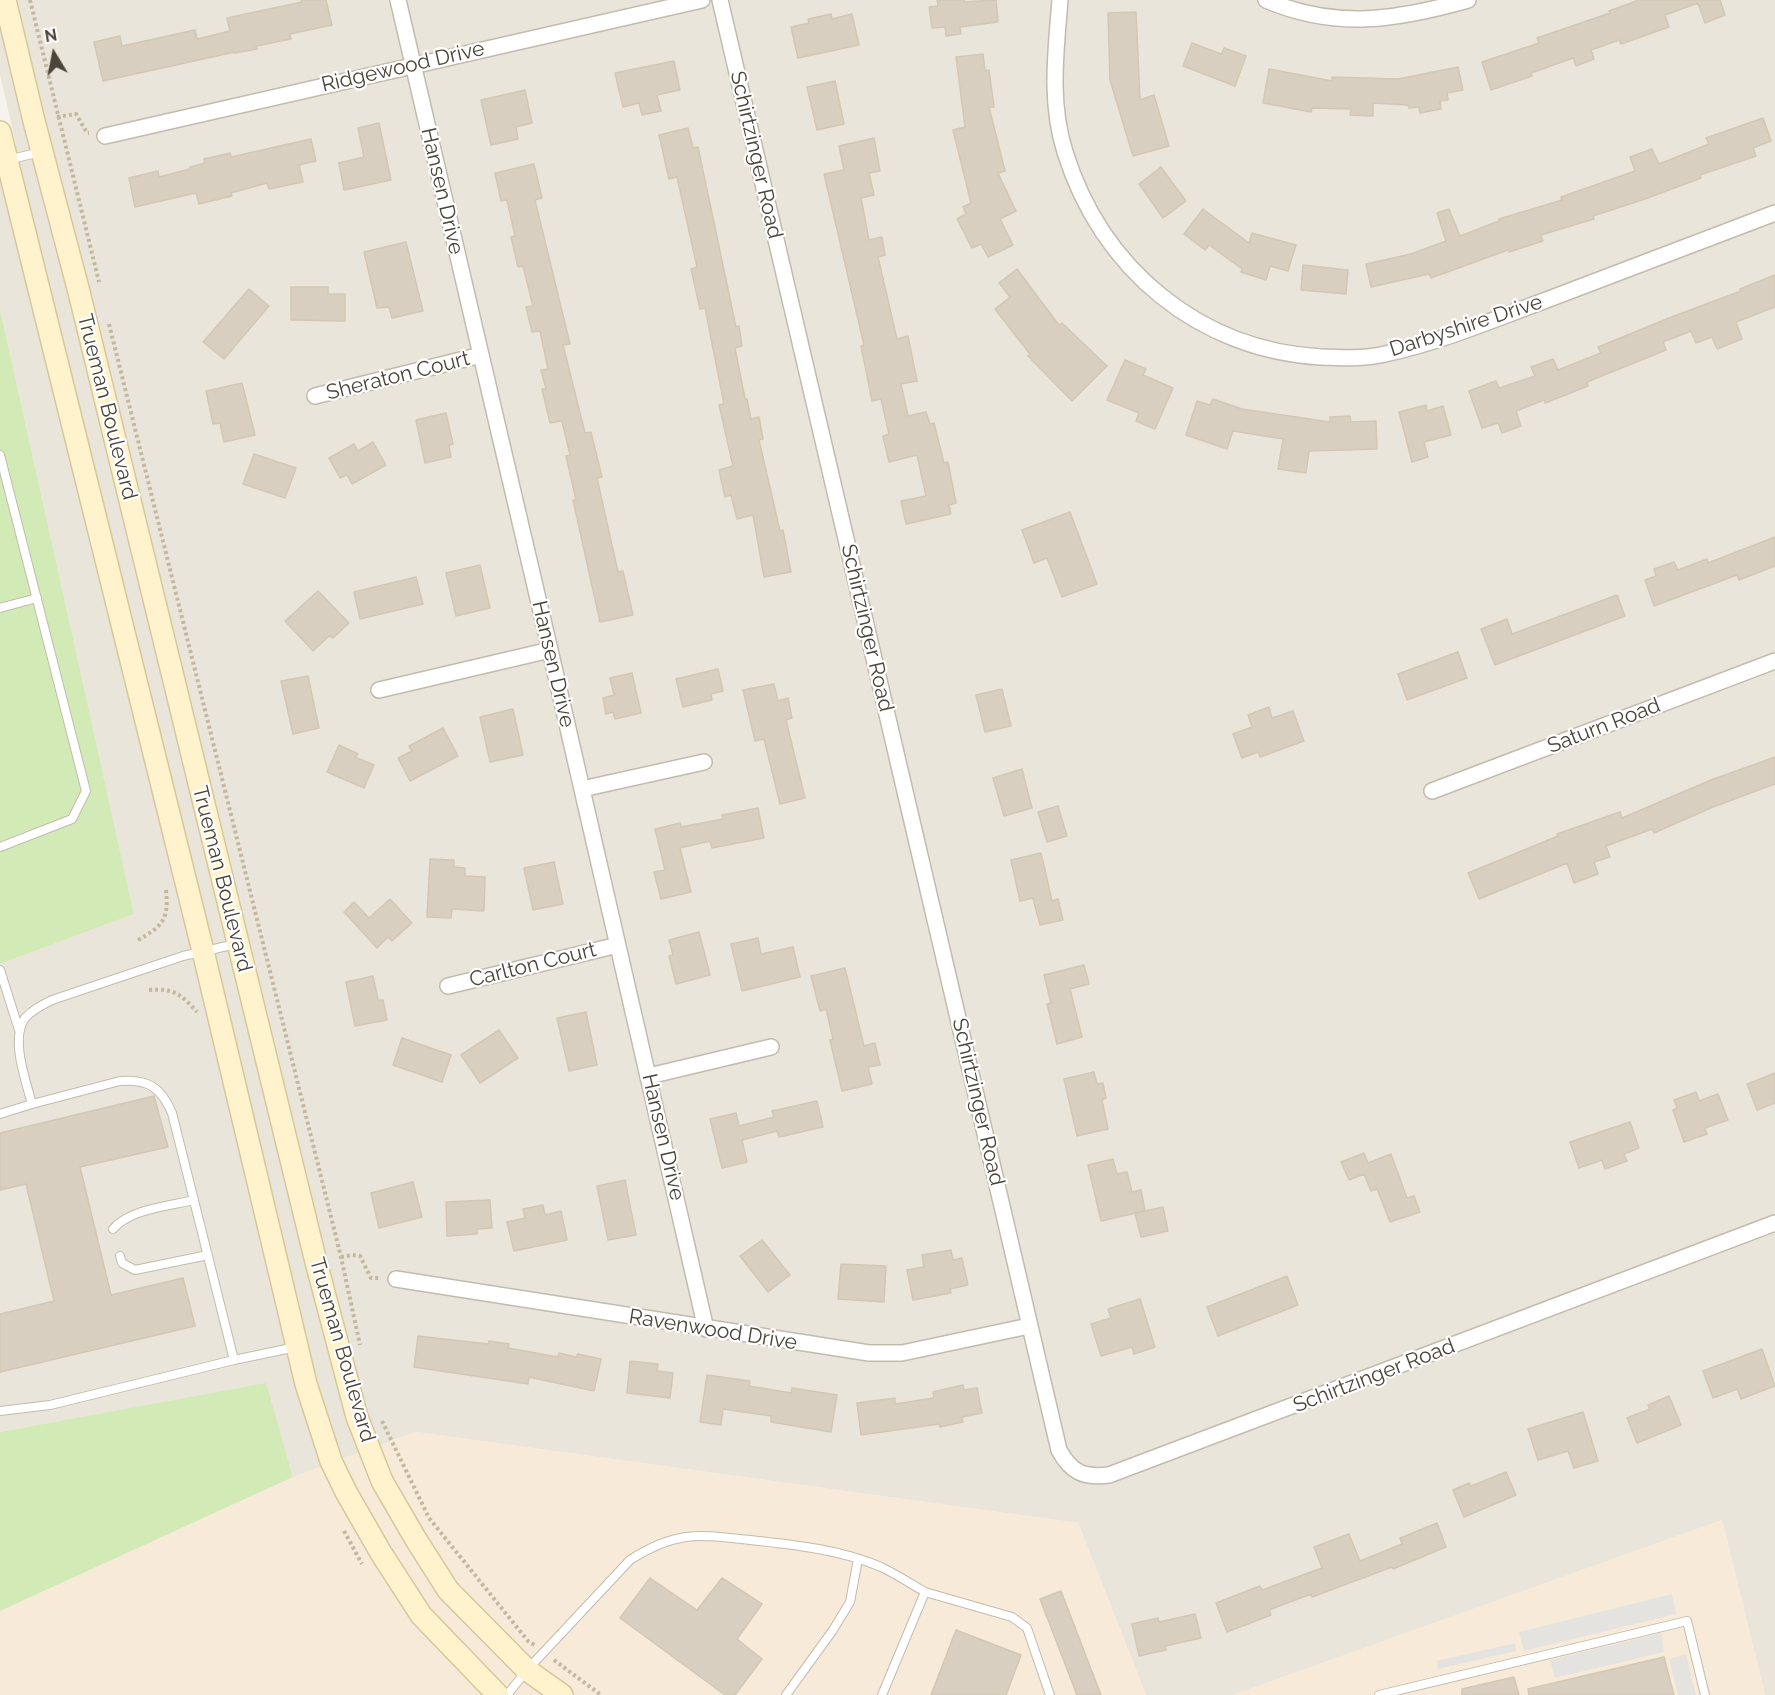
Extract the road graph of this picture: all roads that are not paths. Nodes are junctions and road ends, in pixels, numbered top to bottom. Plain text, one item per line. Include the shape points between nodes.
1 (5, 0) edge
2 (398, 0) edge
3 (702, 0) edge
4 (720, 0) edge
5 (1060, 0) edge
6 (1266, 0) edge
7 (1468, 0) edge
8 (412, 65) junction
9 (0, 132) edge
10 (105, 136) road end
11 (42, 151) junction
12 (3, 161) edge
13 (1775, 213) edge
14 (481, 356) junction
15 (315, 396) dead end
16 (0, 455) edge
17 (37, 598) junction
18 (0, 608) edge
19 (550, 650) junction
20 (1775, 661) edge
21 (380, 690) dead end
22 (704, 762) dead end
23 (582, 789) junction
24 (1432, 791) dead end
25 (0, 847) edge
26 (238, 943) junction
27 (618, 945) junction
28 (203, 951) junction
29 (0, 970) edge
30 (448, 986) dead end
31 (19, 1030) junction
32 (771, 1047) dead end
33 (649, 1076) junction
34 (32, 1104) junction
35 (0, 1114) edge
36 (194, 1200) junction
37 (1775, 1223) edge
38 (113, 1229) dead end
39 (208, 1255) junction
40 (120, 1256) dead end
41 (396, 1279) road end
42 (1029, 1326) junction
43 (706, 1329) junction
44 (298, 1347) junction
45 (234, 1360) junction
46 (0, 1411) edge
47 (858, 1559) junction
48 (925, 1592) junction
49 (527, 1670) junction
50 (498, 1695) edge
51 (507, 1695) edge
52 (562, 1695) edge
53 (786, 1695) edge
54 (882, 1695) edge
55 (1050, 1695) edge
56 (1379, 1695) edge
57 (1705, 1695) edge

1 - 11 main road, Trueman Boulevard
2 - 8 street, Hansen Drive
3 - 8 street, Ridgewood Drive
4 - 42 street, Schirtzinger Road
5 - 13 street, Darbyshire Drive via 1055,106 1064,150 1090,215 1138,277 1166,301 1233,339 1306,356 1348,358 1384,354 1459,333
6 - 7 street via 1338,19 1366,20 1398,17
8 - 10 street, Ridgewood Drive
8 - 14 street, Hansen Drive
9 - 12 main road, Trueman Boulevard
11 - 12 lane
11 - 26 main road, Trueman Boulevard
12 - 28 main road, Trueman Boulevard
14 - 15 street, Sheraton Court
14 - 19 street, Hansen Drive
16 - 17 lane
17 - 18 lane
17 - 25 lane via 86,791 72,819
19 - 21 street
19 - 23 street, Hansen Drive
20 - 24 street, Saturn Road
22 - 23 street
23 - 27 street, Hansen Drive
26 - 28 lane
26 - 49 main road, Trueman Boulevard via 357,1417 382,1481 448,1590
27 - 30 street, Carlton Court
27 - 33 street, Hansen Drive
28 - 31 lane via 52,1000 25,1018
28 - 44 main road, Trueman Boulevard
29 - 31 lane
31 - 34 lane
32 - 33 street
33 - 43 street, Hansen Drive
34 - 35 lane
34 - 36 lane via 120,1081 145,1082 156,1088 166,1098 172,1113
36 - 38 lane via 131,1215
36 - 39 lane
37 - 42 street, Schirtzinger Road via 1109,1475 1078,1472 1059,1450
39 - 40 lane via 135,1270 122,1263
39 - 45 lane
41 - 43 street, Ravenwood Drive
42 - 43 street, Ravenwood Drive via 891,1353 840,1350
44 - 45 lane
44 - 50 main road, Trueman Boulevard via 331,1461 381,1554 421,1615
45 - 46 lane via 50,1405
47 - 48 lane
47 - 49 lane via 801,1545 704,1535 646,1549 630,1560
47 - 53 lane via 850,1602
48 - 54 lane
48 - 55 lane via 1012,1617 1027,1628
49 - 51 lane
49 - 52 main road, Trueman Boulevard
56 - 57 lane via 1687,1621

